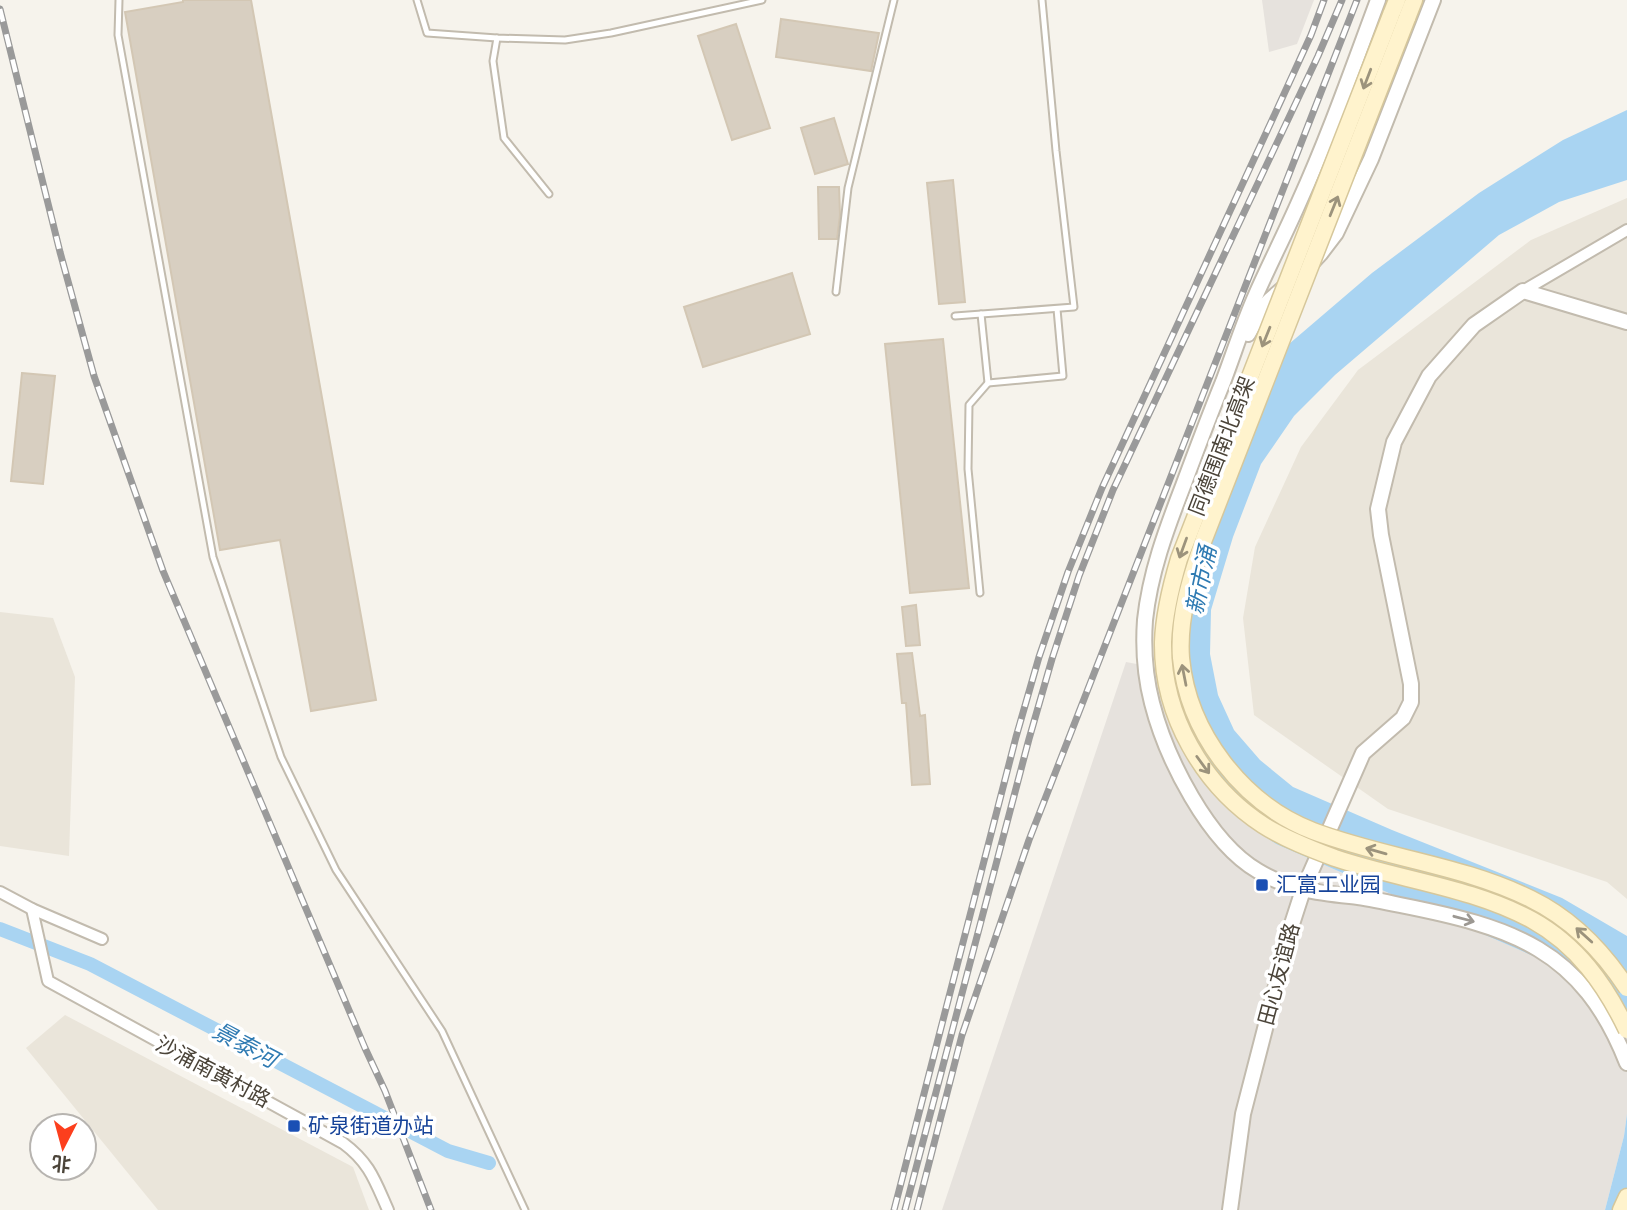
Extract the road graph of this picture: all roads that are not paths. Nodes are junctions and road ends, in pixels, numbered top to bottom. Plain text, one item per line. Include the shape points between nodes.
1 (119, 0) edge
2 (417, 0) edge
3 (762, 0) edge
4 (894, 0) edge
5 (1042, 0) edge
6 (1378, 0) edge
7 (1414, 0) edge
8 (1433, 0) edge
9 (1398, 11) edge
10 (497, 38) junction
11 (549, 194) dead end
12 (1301, 199) junction
13 (1627, 230) edge
14 (1336, 233) junction
15 (1523, 291) junction
16 (836, 292) dead end
17 (1057, 309) junction
18 (981, 314) junction
19 (955, 316) dead end
20 (1627, 322) edge
21 (1227, 372) junction
22 (988, 383) junction
23 (980, 593) dead end
24 (1304, 886) junction
25 (0, 892) edge
26 (32, 909) junction
27 (102, 939) dead end
28 (1627, 988) edge
29 (1627, 1030) edge
30 (1627, 1063) edge
31 (1627, 1198) edge
32 (388, 1210) edge
33 (525, 1210) edge
34 (1230, 1210) edge
35 (1621, 1210) edge

1 - 33 lane via 118,36 213,557 281,757 336,870 442,1031
2 - 10 lane via 426,33
3 - 10 lane via 586,37
4 - 16 lane via 848,188
5 - 17 lane via 1074,307
6 - 12 street
7 - 9 main road, 同德围南北高架
8 - 14 street via 1375,149
28 -> 9 main road, 同德围南北高架, bridge via 1574,926 1532,900 1474,876 1332,838 1281,814 1222,761 1188,695 1181,657 1189,585
9 -> 29 main road, 同德围南北高架, bridge via 1179,559 1164,634 1170,695 1195,754 1230,798 1252,817 1336,858 1465,893 1531,920 1584,961
10 - 11 lane via 493,61 504,138
12 - 14 street via 1301,214 1310,233 1324,240
12 - 21 street via 1255,296
13 - 15 street
14 - 21 street via 1307,268 1264,307
15 - 20 street
15 - 24 street, 田心友谊路, bridge via 1474,325 1429,376 1394,442 1378,509 1411,702 1403,718 1363,753
17 - 18 lane
17 - 22 lane via 1063,376
18 - 19 lane
18 - 22 lane
21 - 24 street via 1159,554 1144,645 1148,683 1177,768 1212,829 1257,871
22 - 23 lane via 969,405 968,470
24 -> 30 street via 1457,917 1527,942 1576,978 1598,1006
24 - 34 street, 田心友谊路 via 1243,1114
25 - 26 street
26 - 27 street
26 - 32 street, 沙涌南黄村路 via 48,981 343,1143 366,1164
31 - 35 main road

